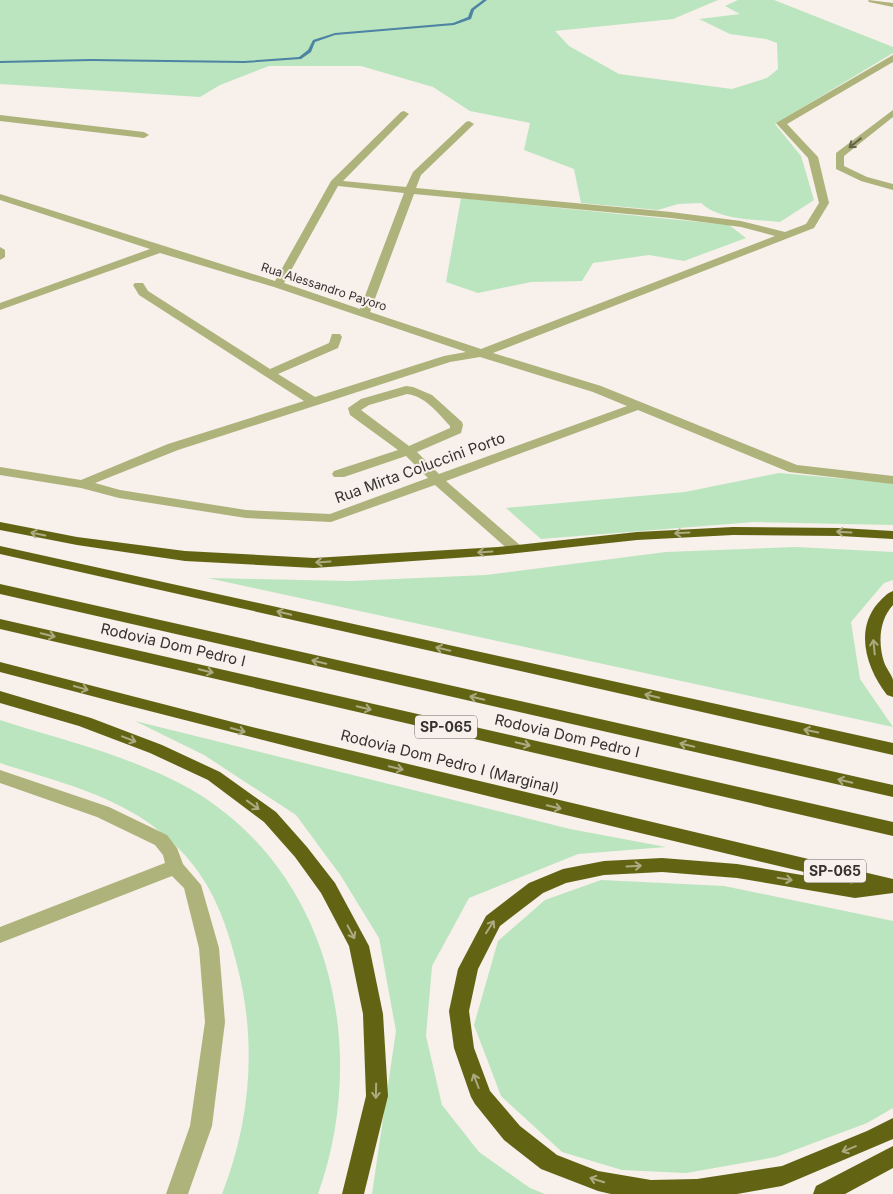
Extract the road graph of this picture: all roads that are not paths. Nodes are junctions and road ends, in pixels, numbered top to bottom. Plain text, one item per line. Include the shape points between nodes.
1 (872, 0) edge
2 (893, 5) edge
3 (893, 58) edge
4 (888, 64) edge
5 (893, 113) edge
6 (404, 114) dead end
7 (0, 118) edge
8 (469, 124) dead end
9 (144, 135) dead end
10 (335, 183) junction
11 (893, 187) edge
12 (410, 190) junction
13 (0, 197) edge
14 (785, 235) junction
15 (160, 249) junction
16 (0, 250) edge
17 (0, 257) edge
18 (139, 285) dead end
19 (278, 286) junction
20 (0, 308) edge
21 (364, 314) junction
22 (336, 337) dead end
23 (481, 354) junction
24 (270, 373) junction
25 (314, 402) junction
26 (638, 406) junction
27 (408, 451) junction
28 (0, 471) edge
29 (339, 474) dead end
30 (436, 479) junction
31 (893, 480) edge
32 (82, 484) junction
33 (0, 526) edge
34 (893, 535) edge
35 (516, 549) junction
36 (0, 550) edge
37 (0, 589) edge
38 (893, 596) edge
39 (0, 624) edge
40 (0, 667) edge
41 (893, 691) edge
42 (0, 697) edge
43 (893, 749) edge
44 (0, 776) edge
45 (893, 791) edge
46 (893, 829) edge
47 (174, 867) junction
48 (893, 886) edge
49 (0, 935) edge
50 (893, 1128) edge
51 (893, 1156) edge
52 (177, 1194) edge
53 (353, 1194) edge
54 (824, 1194) edge

1 - 2 street
3 - 4 street
4 - 14 street via 781,122 813,157 824,202 810,226
5 -> 11 street via 839,155 839,166 864,179
6 - 10 street
7 - 9 street
8 - 12 street via 416,174
10 - 12 street
10 - 19 street
12 - 14 street via 671,215 740,224
12 - 21 street
13 - 15 street, Rua Alessandro Payoro
14 - 23 street
15 - 19 street, Rua Alessandro Payoro
15 - 20 street
16 - 17 street
18 - 24 street via 143,293
19 - 21 street, Rua Alessandro Payoro
21 - 23 street, Rua Alessandro Payoro
22 - 24 street via 334,345
23 - 25 street via 448,359
23 - 26 street, Rua Alessandro Payoro via 597,389
24 - 25 street
25 - 32 street via 173,447
26 - 30 street, Rua Mirta Coluccini Porto
26 - 31 street, Rua Alessandro Payoro via 794,469
27 - 27 street via 456,430 457,425 414,390 365,402 354,408 355,412
27 - 29 street
27 - 30 street
28 - 32 street, Rua Mirta Coluccini Porto
30 - 32 street, Rua Mirta Coluccini Porto via 331,518 246,514 119,494
30 - 35 street
35 -> 33 highway via 314,563 185,556
34 -> 35 highway via 733,531 638,536
43 -> 36 highway
45 -> 37 highway, Rodovia Dom Pedro I / SP-065
41 -> 38 highway via 875,660 872,632 881,610
39 -> 46 highway, Rodovia Dom Pedro I / SP-065
40 -> 48 highway, Rodovia Dom Pedro I (Marginal) / SP-065 via 248,732
42 -> 53 highway via 85,722 156,749 214,776 270,817 328,888 359,946 373,1014 377,1096
44 - 47 street via 103,812 161,840 171,853
47 - 49 street
47 - 52 street via 192,885 209,948 215,1022 201,1126
50 -> 48 highway via 782,1176 697,1190 651,1191 598,1181 549,1162 512,1133 482,1097 464,1048 459,1011 468,969 493,921 536,888 563,876 604,868 662,865 737,871 855,891
51 - 54 highway

